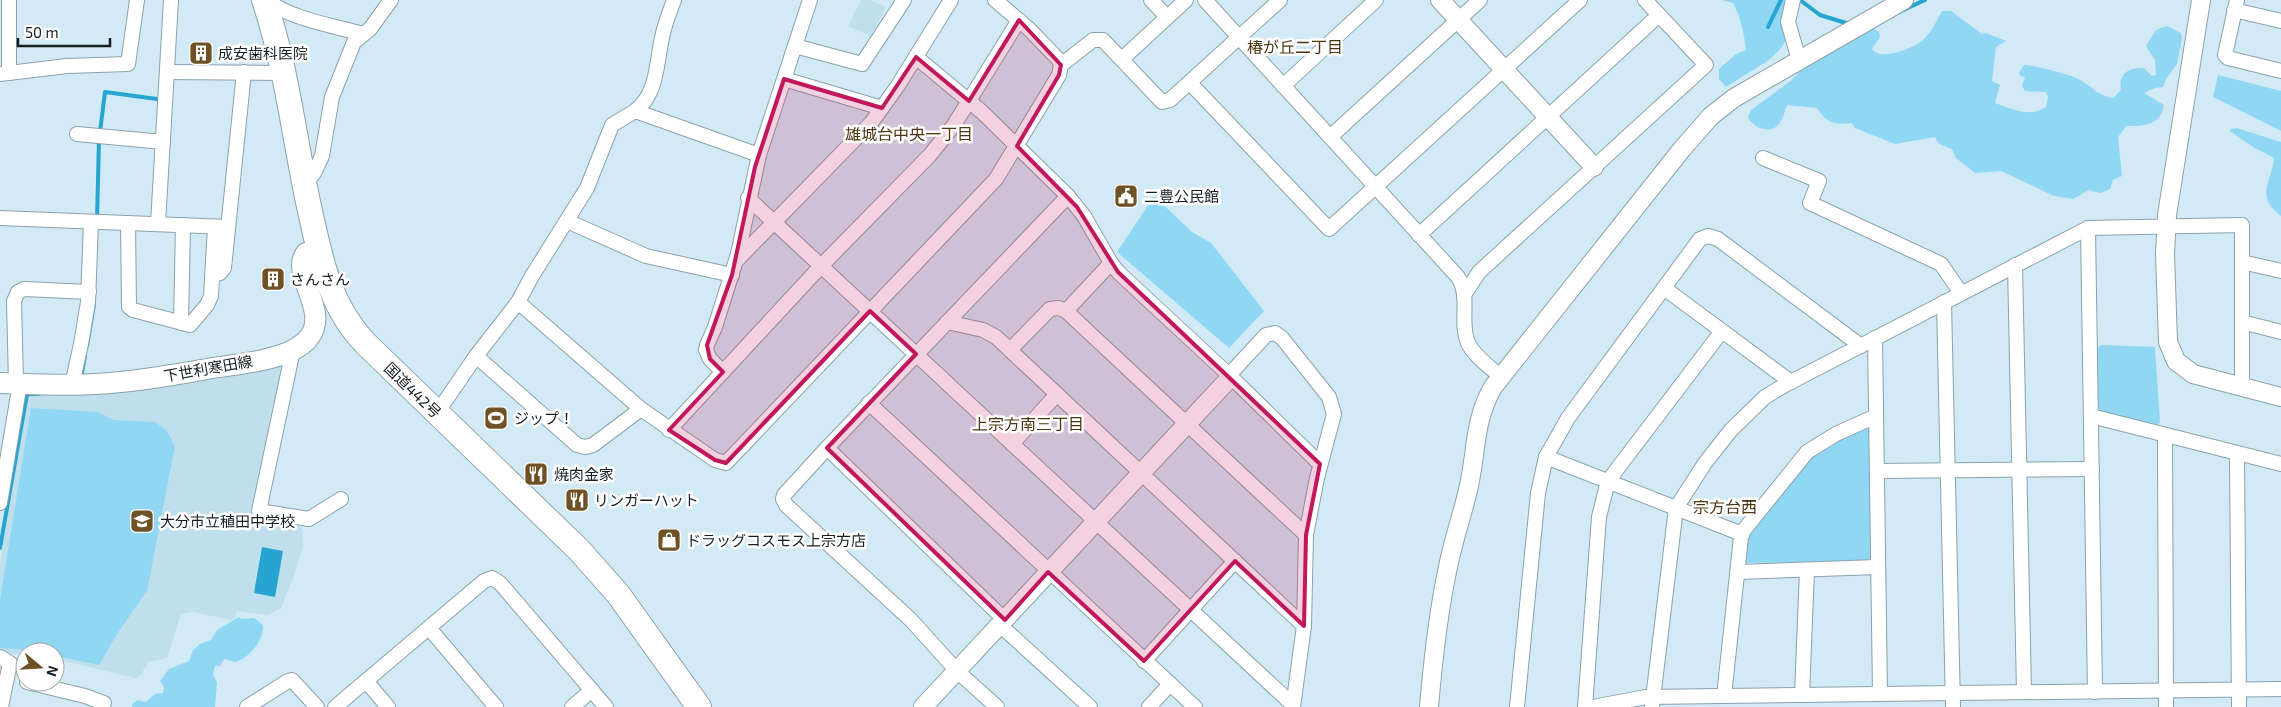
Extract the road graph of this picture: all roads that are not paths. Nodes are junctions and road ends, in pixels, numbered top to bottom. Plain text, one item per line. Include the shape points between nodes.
1 (8, 0) edge
2 (137, 0) edge
3 (171, 0) edge
4 (265, 0) edge
5 (391, 0) edge
6 (674, 0) edge
7 (810, 0) edge
8 (904, 0) edge
9 (951, 0) edge
10 (996, 0) edge
11 (1151, 0) edge
12 (1186, 0) edge
13 (1204, 0) edge
14 (1280, 0) edge
15 (1376, 0) edge
16 (1440, 0) edge
17 (1480, 0) edge
18 (1580, 0) edge
19 (1646, 0) edge
20 (1793, 0) edge
21 (1904, 0) edge
22 (2201, 0) edge
23 (2240, 6) edge
24 (1659, 15) junction
25 (1167, 17) junction
26 (1019, 20) junction
27 (1458, 20) junction
28 (2281, 21) edge
29 (363, 34) junction
30 (1239, 38) junction
31 (795, 46) junction
32 (916, 58) junction
33 (1122, 59) junction
34 (1799, 60) junction
35 (1061, 65) junction
36 (1504, 69) junction
37 (2281, 71) edge
38 (167, 72) junction
39 (244, 72) junction
40 (284, 72) junction
41 (4, 74) edge
42 (784, 78) junction
43 (1190, 82) junction
44 (1283, 86) junction
45 (969, 100) junction
46 (882, 108) junction
47 (635, 110) junction
48 (1548, 117) junction
49 (77, 134) dead end
50 (1330, 137) junction
51 (163, 142) junction
52 (1017, 146) junction
53 (759, 155) junction
54 (1763, 158) dead end
55 (1594, 167) junction
56 (304, 185) junction
57 (1375, 187) junction
58 (1068, 196) junction
59 (748, 198) junction
60 (0, 218) edge
61 (567, 221) junction
62 (91, 222) junction
63 (774, 222) junction
64 (128, 223) junction
65 (158, 224) junction
66 (183, 225) junction
67 (2166, 226) junction
68 (221, 227) junction
69 (2088, 228) junction
70 (1419, 235) junction
71 (319, 249) junction
72 (737, 260) junction
73 (2242, 262) junction
74 (1111, 263) junction
75 (2015, 265) junction
76 (821, 266) junction
77 (2281, 271) edge
78 (732, 274) junction
79 (1664, 288) junction
80 (89, 292) junction
81 (1961, 293) junction
82 (1464, 295) junction
83 (518, 302) junction
84 (1944, 302) junction
85 (870, 311) junction
86 (1066, 311) junction
87 (947, 322) junction
88 (2242, 322) junction
89 (181, 323) junction
90 (1722, 331) junction
91 (2281, 332) edge
92 (1875, 338) junction
93 (1861, 346) junction
94 (293, 350) junction
95 (1010, 350) junction
96 (916, 354) junction
97 (476, 356) junction
98 (722, 372) junction
99 (1229, 375) junction
100 (1501, 377) junction
101 (1790, 382) junction
102 (12, 383) edge
103 (72, 385) junction
104 (2242, 388) junction
105 (1057, 394) junction
106 (2281, 397) edge
107 (869, 403) junction
108 (641, 409) junction
109 (437, 413) junction
110 (1876, 416) junction
111 (2091, 416) junction
112 (1186, 423) junction
113 (670, 430) junction
114 (2165, 435) junction
115 (1012, 444) junction
116 (826, 448) junction
117 (2237, 453) junction
118 (1546, 457) junction
119 (1320, 464) junction
120 (2281, 464) edge
121 (2092, 469) junction
122 (1948, 470) junction
123 (2020, 470) junction
124 (1877, 471) junction
125 (1141, 472) junction
126 (1608, 481) junction
127 (341, 499) dead end
128 (0, 503) edge
129 (1676, 508) junction
130 (1096, 521) junction
131 (1742, 534) junction
132 (1306, 535) junction
133 (1236, 561) junction
134 (1878, 567) junction
135 (1807, 570) junction
136 (1048, 572) junction
137 (1738, 572) junction
138 (1190, 610) junction
139 (1002, 622) junction
140 (1304, 626) junction
141 (429, 628) junction
142 (0, 658) edge
143 (1144, 661) junction
144 (957, 671) junction
145 (8, 678) junction
146 (15, 680) edge
147 (366, 681) junction
148 (1170, 684) junction
149 (2281, 689) edge
150 (592, 690) junction
151 (2239, 690) junction
152 (65, 691) edge
153 (2166, 691) junction
154 (2024, 692) junction
155 (2095, 692) junction
156 (1880, 694) junction
157 (1802, 695) junction
158 (1724, 696) junction
159 (1953, 700) edge
160 (1652, 702) edge
161 (104, 703) dead end
162 (1293, 706) edge
163 (1, 707) edge
164 (247, 707) edge
165 (317, 707) edge
166 (335, 707) edge
167 (388, 707) edge
168 (496, 707) edge
169 (572, 707) edge
170 (606, 707) edge
171 (699, 707) edge
172 (923, 707) edge
173 (997, 707) edge
174 (1090, 707) edge
175 (1149, 707) edge
176 (1195, 707) edge
177 (1429, 707) edge
178 (1517, 707) edge
179 (1585, 707) edge
180 (1593, 707) edge
181 (2166, 707) edge
182 (2239, 707) edge

1 - 41 street
2 - 41 street via 128,64 67,66
3 - 38 street
4 - 29 street via 303,18
4 - 40 highway, 国道442号
5 - 29 street
6 - 47 street via 662,36 649,97
7 - 31 street
8 - 31 street via 862,64
9 - 32 street
10 - 26 street
11 - 25 street
12 - 25 street
13 - 30 street
14 - 30 street
15 - 44 street
16 - 27 street
17 - 27 street
18 - 36 street
19 - 24 street
20 - 34 street via 1788,22
21 - 34 street
22 - 67 street
23 - 28 street
23 - 37 street via 2225,55
24 - 48 street
24 - 55 street via 1706,65
25 - 33 street
26 - 35 street
26 - 45 street
27 - 36 street
27 - 50 street
29 - 56 street via 354,42 341,73 330,106 322,156
30 - 43 street
30 - 44 street
31 - 42 street
32 - 45 street
32 - 46 street
33 - 35 street via 1103,40 1093,40
33 - 43 street via 1162,102 1170,100
34 - 100 street via 1734,98 1703,125
35 - 52 street via 1060,75
36 - 48 street
36 - 57 street
38 - 39 street
38 - 51 street
39 - 40 street
39 - 68 street
40 - 56 highway, 国道442号
42 - 46 street
42 - 53 street
43 - 57 street via 1329,229
44 - 50 street
45 - 52 street
45 - 76 street via 930,155
46 - 63 street
47 - 53 street
47 - 61 street via 612,125 591,181
48 - 55 street
48 - 70 street
49 - 51 street
50 - 57 street
51 - 65 street
52 - 58 street
52 - 85 street via 996,179
53 - 59 street
54 - 81 street via 1819,180 1810,203 1941,264
55 - 82 street via 1479,272
56 - 71 highway, 国道442号
57 - 70 street
58 - 74 street via 1084,216
58 - 87 street
59 - 63 street
59 - 72 street
60 - 62 street
61 - 78 street via 646,256
61 - 83 street
62 - 64 street
62 - 80 street
63 - 72 street
63 - 76 street
64 - 65 street
64 - 89 street via 129,307
65 - 66 street
66 - 68 street
66 - 89 street
67 - 69 street
67 - 73 street via 2242,225
67 - 104 street via 2167,334 2172,355 2193,374
68 - 89 street via 211,296 191,325
69 - 75 street
69 - 111 street
70 - 82 street via 1458,277
71 - 94 main road, 下世利寒田線 via 306,253 302,261 315,310 315,326 310,337
71 - 109 highway, 国道442号 via 330,290 346,320
72 - 78 street
73 - 77 street
73 - 88 street
74 - 86 street
74 - 99 street
75 - 81 street
75 - 123 street
76 - 85 street
76 - 98 street
78 - 98 street via 706,350
79 - 90 street
79 - 93 street via 1700,239 1713,236
79 - 118 street via 1568,418
80 - 102 street via 24,289 18,292 14,301
80 - 103 street
81 - 84 street
82 - 100 street via 1468,343
83 - 97 street
83 - 108 street
84 - 92 street
84 - 122 street
85 - 96 street
85 - 113 street via 726,463 715,460
86 - 95 street via 1050,309
86 - 112 street
87 - 95 street via 989,332
87 - 96 street
88 - 91 street
88 - 104 street
90 - 101 street
90 - 126 street
92 - 93 street
92 - 110 street
93 - 101 street
94 - 103 main road, 下世利寒田線 via 200,371 123,382
94 - 127 street via 259,511 309,520
95 - 105 street
96 - 107 street
96 - 115 street
97 - 108 street via 577,444 585,447 593,445
97 - 109 street
98 - 113 street
99 - 112 street via 1227,381
99 - 119 street
99 - 119 street via 1266,335 1275,334 1282,338 1329,397 1333,408
100 - 177 street via 1487,398 1478,423 1468,489 1439,616
101 - 129 street via 1765,397 1731,430
102 - 103 main road, 下世利寒田線
102 - 128 street
104 - 106 street
105 - 115 street
105 - 125 street
107 - 116 street
107 - 136 street
108 - 113 street
109 - 171 highway, 国道442号 via 594,567 618,594
110 - 124 street
110 - 131 street via 1811,449
111 - 114 street
111 - 121 street
112 - 125 street
112 - 132 street
114 - 117 street
114 - 153 street
115 - 130 street
116 - 139 street
116 - 144 street via 783,499 911,620
117 - 120 street
117 - 151 street
118 - 126 street
118 - 178 street via 1538,493
119 - 132 street
121 - 123 street
121 - 155 street
122 - 123 street
122 - 124 street
122 - 159 street
123 - 154 street
124 - 134 street
125 - 130 street
125 - 133 street
126 - 129 street
126 - 179 street via 1600,517
129 - 131 street
129 - 160 street
130 - 136 street
130 - 138 street
131 - 137 street
132 - 140 street
133 - 138 street
133 - 140 street
134 - 135 street
134 - 156 street
135 - 137 street
135 - 157 street
136 - 139 street
136 - 143 street
137 - 158 street
138 - 143 street
138 - 162 street
139 - 144 street
139 - 174 street
140 - 162 street
141 - 147 street
141 - 150 street via 484,581 492,578
141 - 168 street
142 - 145 street via 10,663
143 - 148 street
144 - 172 street
144 - 173 street
145 - 146 street
145 - 163 street
147 - 166 street
147 - 167 street
148 - 175 street
148 - 176 street
149 - 151 street
150 - 169 street
150 - 170 street
151 - 153 street
151 - 182 street
152 - 161 street
153 - 155 street
153 - 181 street
154 - 155 street
154 - 159 street
156 - 157 street
156 - 159 street
157 - 158 street
158 - 160 street
160 - 180 street via 1635,698
164 - 165 street via 292,680

